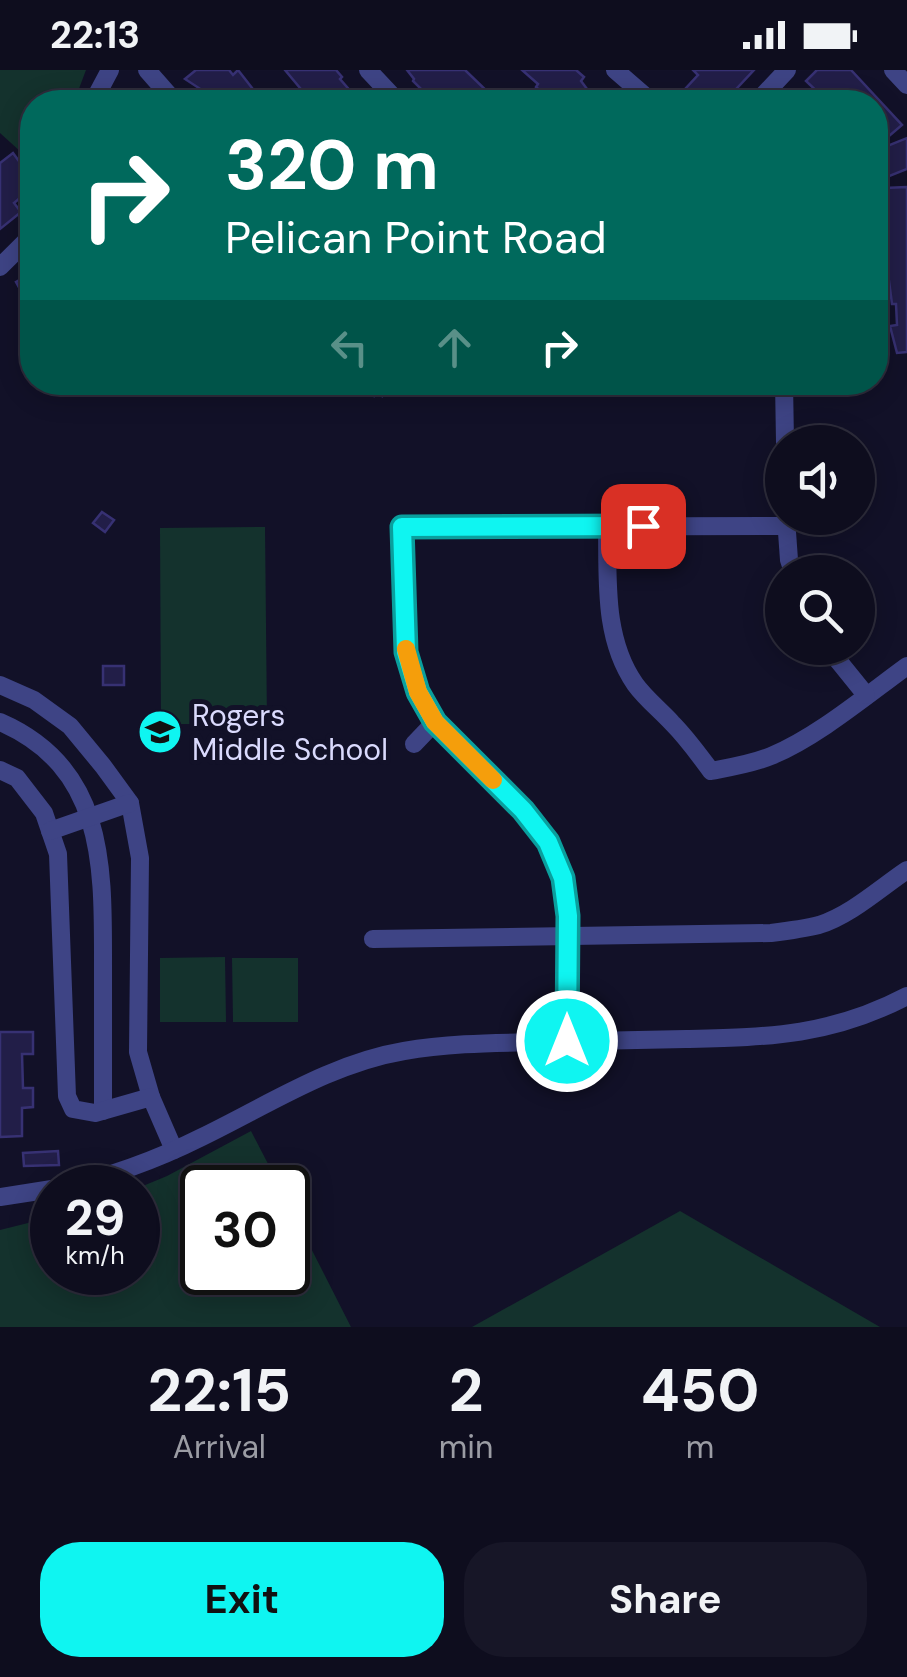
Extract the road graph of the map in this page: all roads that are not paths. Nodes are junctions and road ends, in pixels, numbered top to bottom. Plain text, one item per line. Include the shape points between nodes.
1 (147, 70) edge
2 (368, 70) edge
3 (615, 70) edge
4 (787, 70) edge
5 (893, 70) edge
6 (907, 85) edge
7 (164, 90) edge
8 (387, 90) edge
9 (638, 90) edge
10 (768, 90) edge
11 (20, 247) edge
12 (0, 266) edge
13 (784, 395) edge
14 (785, 425) edge
15 (765, 522) edge
16 (607, 526) junction
17 (841, 665) edge
18 (907, 666) edge
19 (0, 685) edge
20 (866, 696) junction
21 (0, 722) edge
22 (435, 722) junction
23 (414, 744) dead end
24 (0, 770) edge
25 (130, 804) junction
26 (90, 818) junction
27 (50, 831) junction
28 (907, 870) edge
29 (568, 936) junction
30 (374, 939) dead end
31 (907, 996) edge
32 (567, 1041) junction
33 (150, 1097) junction
34 (104, 1111) junction
35 (174, 1150) junction
36 (136, 1165) edge
37 (30, 1192) edge
38 (0, 1197) edge

1 - 7 street
2 - 8 street
3 - 9 street
4 - 10 street
5 - 6 street
11 - 12 street
13 - 14 street
15 - 16 street
16 - 20 street via 612,632 623,663 711,772 775,754
16 - 22 street via 402,527 406,652
17 - 20 street
18 - 20 street
19 - 25 street via 70,726
21 - 26 street via 54,757
22 - 23 street
22 - 29 street via 548,842 563,878
24 - 27 street via 17,778
25 - 26 street
25 - 33 street via 140,858 138,1052
26 - 27 street
26 - 34 street via 102,881
27 - 34 street via 58,854 66,1096 74,1109
28 - 29 street via 846,912 797,930
29 - 30 street
29 - 32 street
31 - 32 street via 846,1023 770,1037
32 - 35 street via 446,1045 358,1062
33 - 34 street
33 - 35 street
35 - 36 street
37 - 38 street

